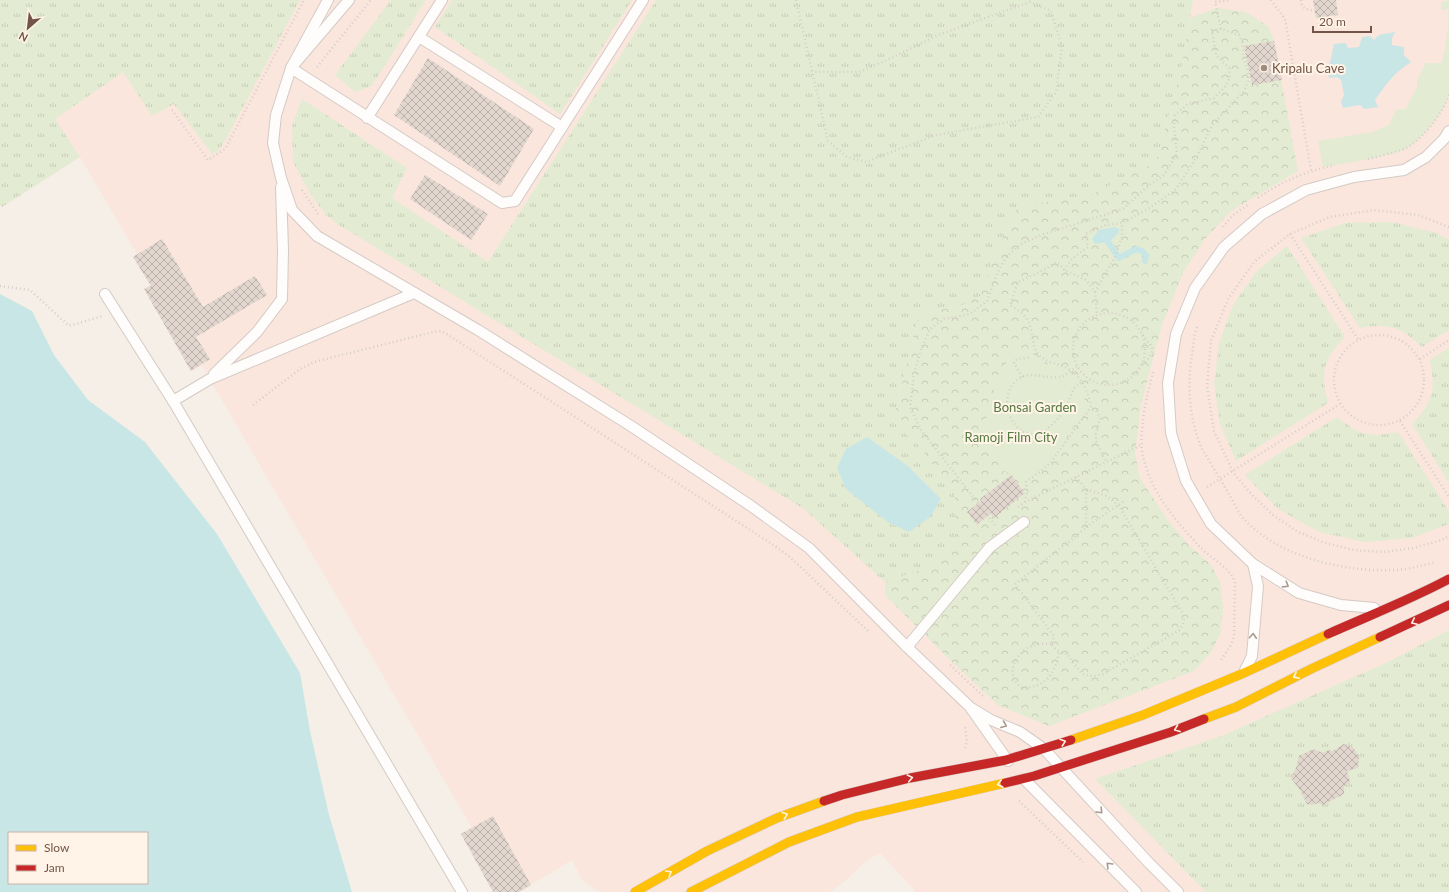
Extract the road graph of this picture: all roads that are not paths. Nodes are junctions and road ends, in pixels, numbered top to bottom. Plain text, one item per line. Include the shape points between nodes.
1 (328, 0) edge
2 (349, 0) edge
3 (442, 0) edge
4 (643, 0) edge
5 (419, 37) junction
6 (291, 68) junction
7 (368, 118) junction
8 (562, 127) junction
9 (1449, 131) edge
10 (281, 178) junction
11 (414, 293) junction
12 (106, 294) dead end
13 (210, 379) junction
14 (173, 401) junction
15 (1024, 522) dead end
16 (1253, 564) junction
17 (1449, 579) edge
18 (1449, 605) edge
19 (1383, 609) junction
20 (907, 647) junction
21 (1244, 673) junction
22 (970, 707) junction
23 (1044, 749) junction
24 (1006, 760) junction
25 (1060, 768) junction
26 (1023, 778) junction
27 (462, 892) edge
28 (635, 892) edge
29 (691, 892) edge
30 (1136, 892) edge
31 (1178, 892) edge

1 - 6 lane
2 - 6 lane
3 - 5 lane
4 - 8 lane
5 - 7 lane
5 - 8 lane
6 - 7 lane
6 - 10 lane via 276,115 273,143
7 - 8 lane via 502,203 515,201
9 - 16 lane via 1426,157 1404,170 1354,177 1306,190 1262,214 1224,247 1195,288 1176,334 1168,383 1172,433 1186,481 1211,524
10 - 11 lane via 292,210 317,236
10 - 13 lane via 282,299 257,332
11 - 13 lane
11 - 20 lane via 618,418 751,506 809,548
12 - 14 lane
13 - 14 lane
14 - 27 lane
15 - 20 lane via 990,547
16 -> 19 lane via 1299,593 1341,605
21 -> 16 lane via 1252,656 1258,586
17 - 19 street via 1419,595
18 -> 25 street via 1236,707 1171,732
19 - 21 street
20 - 22 lane
23 -> 21 street via 1143,715
22 -> 23 lane via 991,720 1020,732
22 - 24 lane
23 - 24 street
23 - 25 lane
24 - 26 lane
28 -> 24 street via 707,851 784,815 842,795 910,778
25 - 26 street
25 -> 31 lane
26 -> 29 street via 857,817 789,842
30 -> 26 lane

